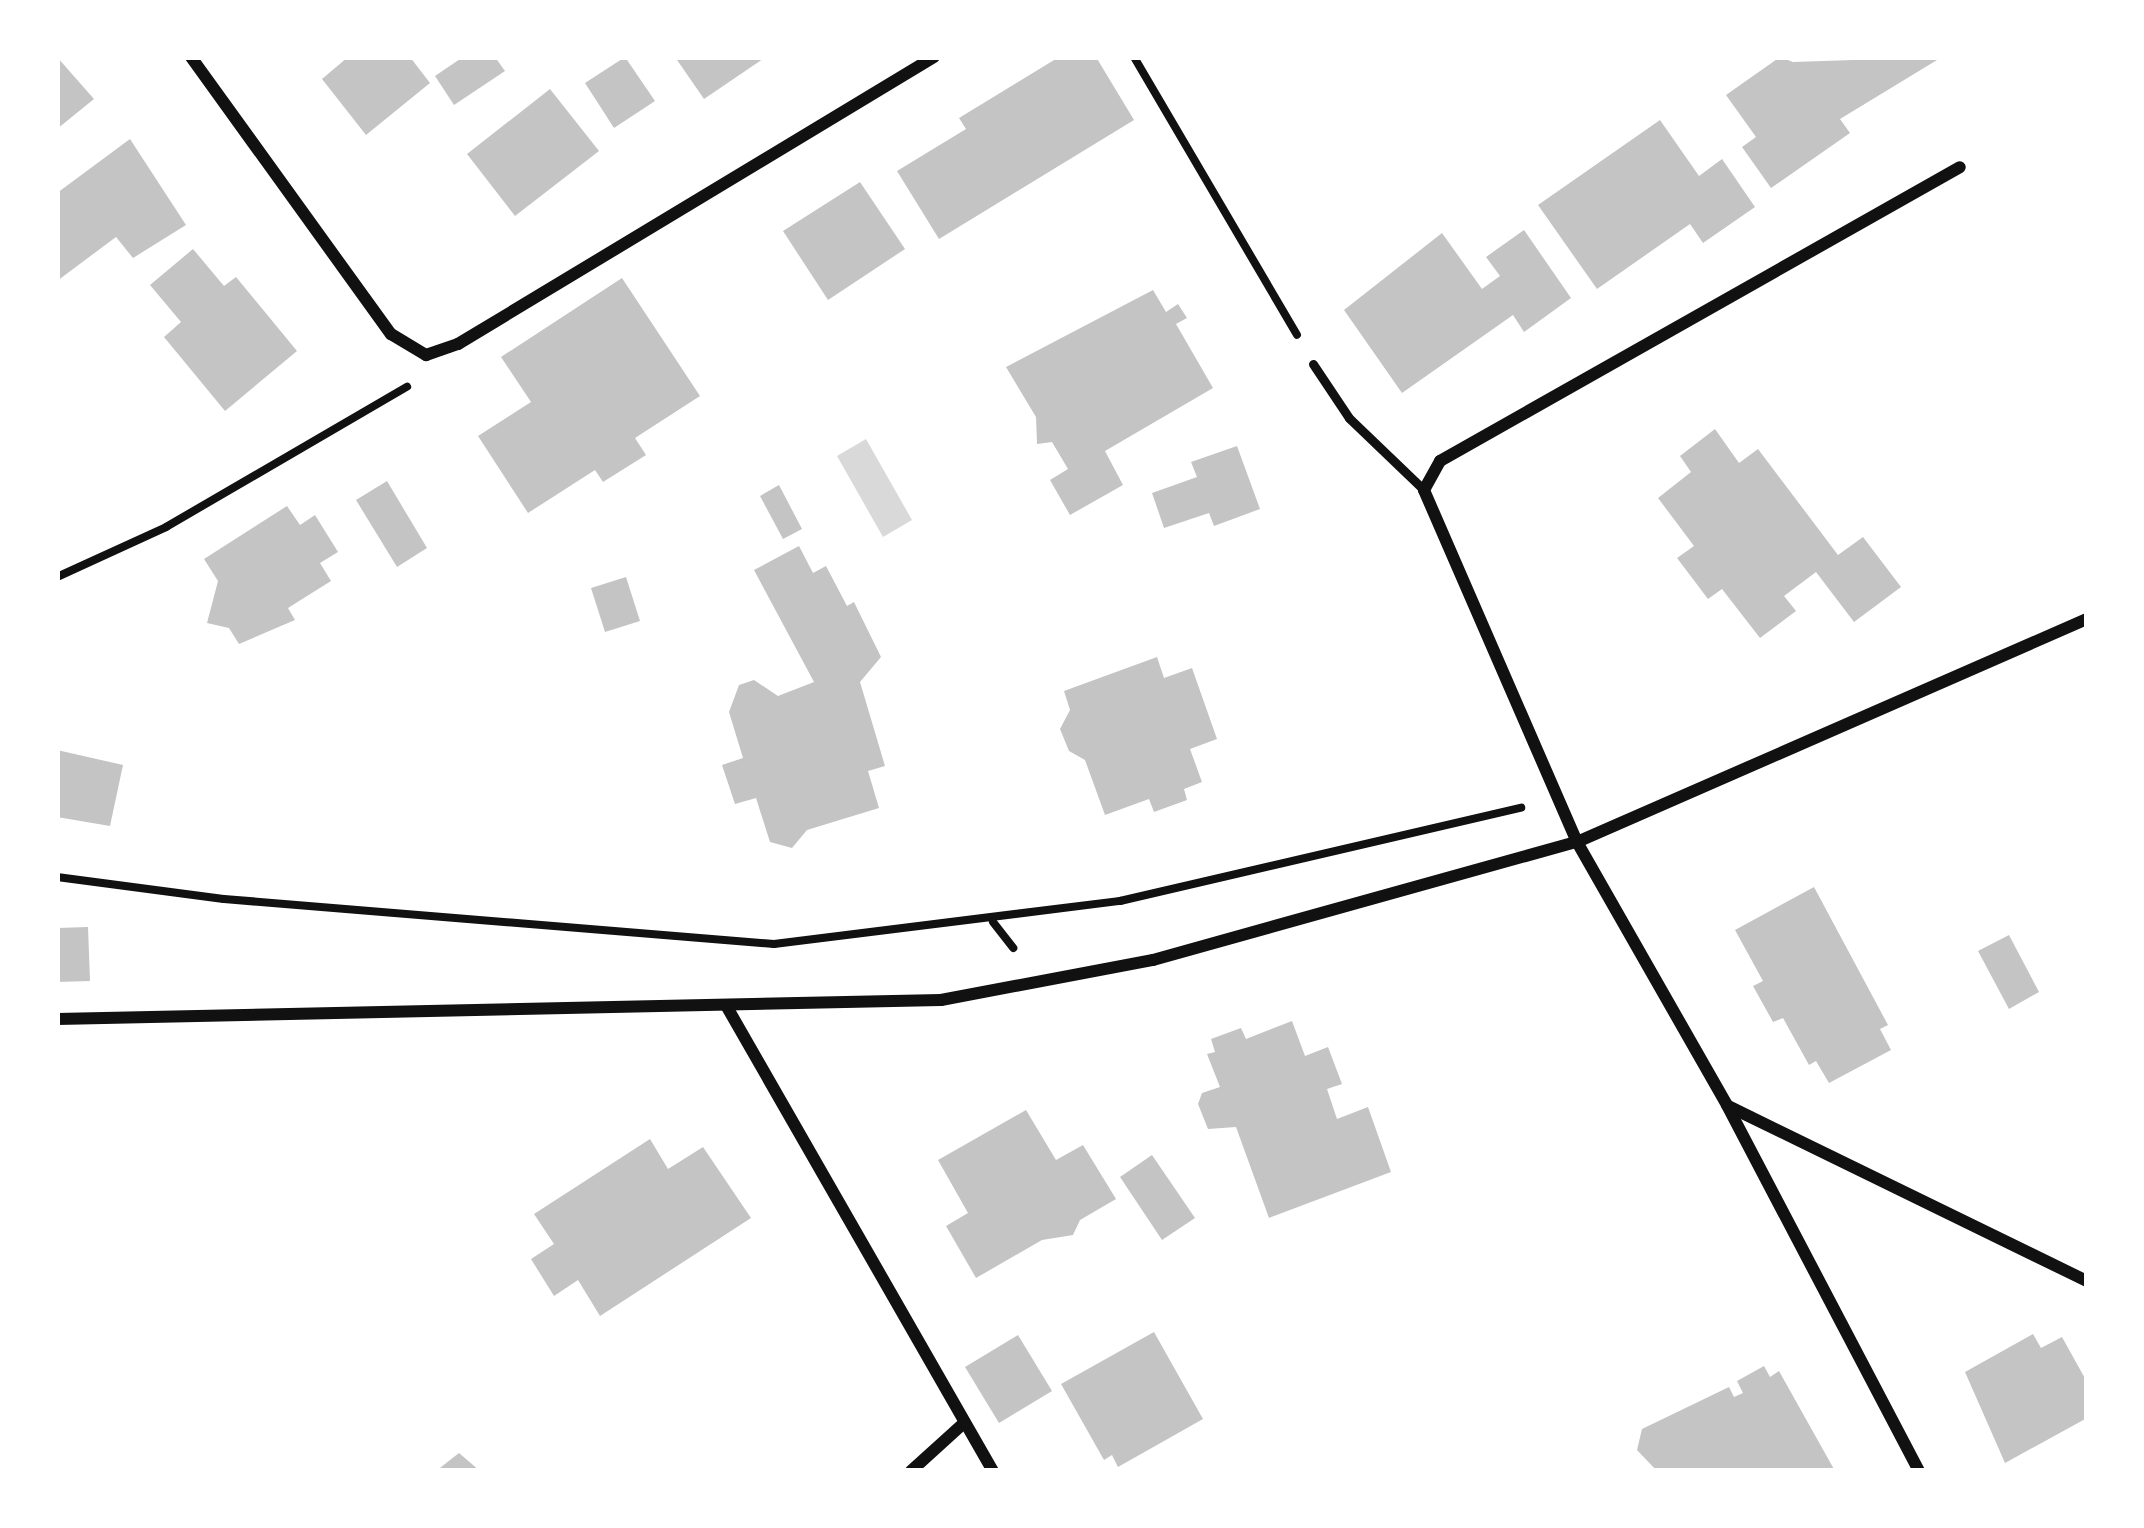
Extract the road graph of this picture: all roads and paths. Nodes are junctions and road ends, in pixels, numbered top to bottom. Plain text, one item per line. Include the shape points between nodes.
1 (190, 57) edge
2 (934, 57) edge
3 (1134, 57) edge
4 (1960, 167) dead end
5 (1274, 293) dead end
6 (1313, 364) dead end
7 (380, 409) dead end
8 (1424, 490) junction
9 (57, 577) edge
10 (2087, 619) edge
11 (1577, 842) junction
12 (57, 877) edge
13 (727, 1007) junction
14 (57, 1019) edge
15 (1727, 1105) junction
16 (2087, 1281) edge
17 (964, 1423) junction
18 (911, 1471) edge
19 (993, 1471) edge
20 (1919, 1471) edge

1 - 2 street via 392,334 426,355 458,344
3 - 5 path
4 - 8 street via 1440,461
6 - 8 lane via 1349,418
7 - 9 path
8 - 11 street
10 - 11 street
11 - 12 path via 1527,806 1120,901 774,944 224,899
11 - 13 street via 1153,960 941,1000
11 - 15 street
13 - 14 street
13 - 17 street
15 - 16 street
15 - 20 street
17 - 18 street
17 - 19 street

